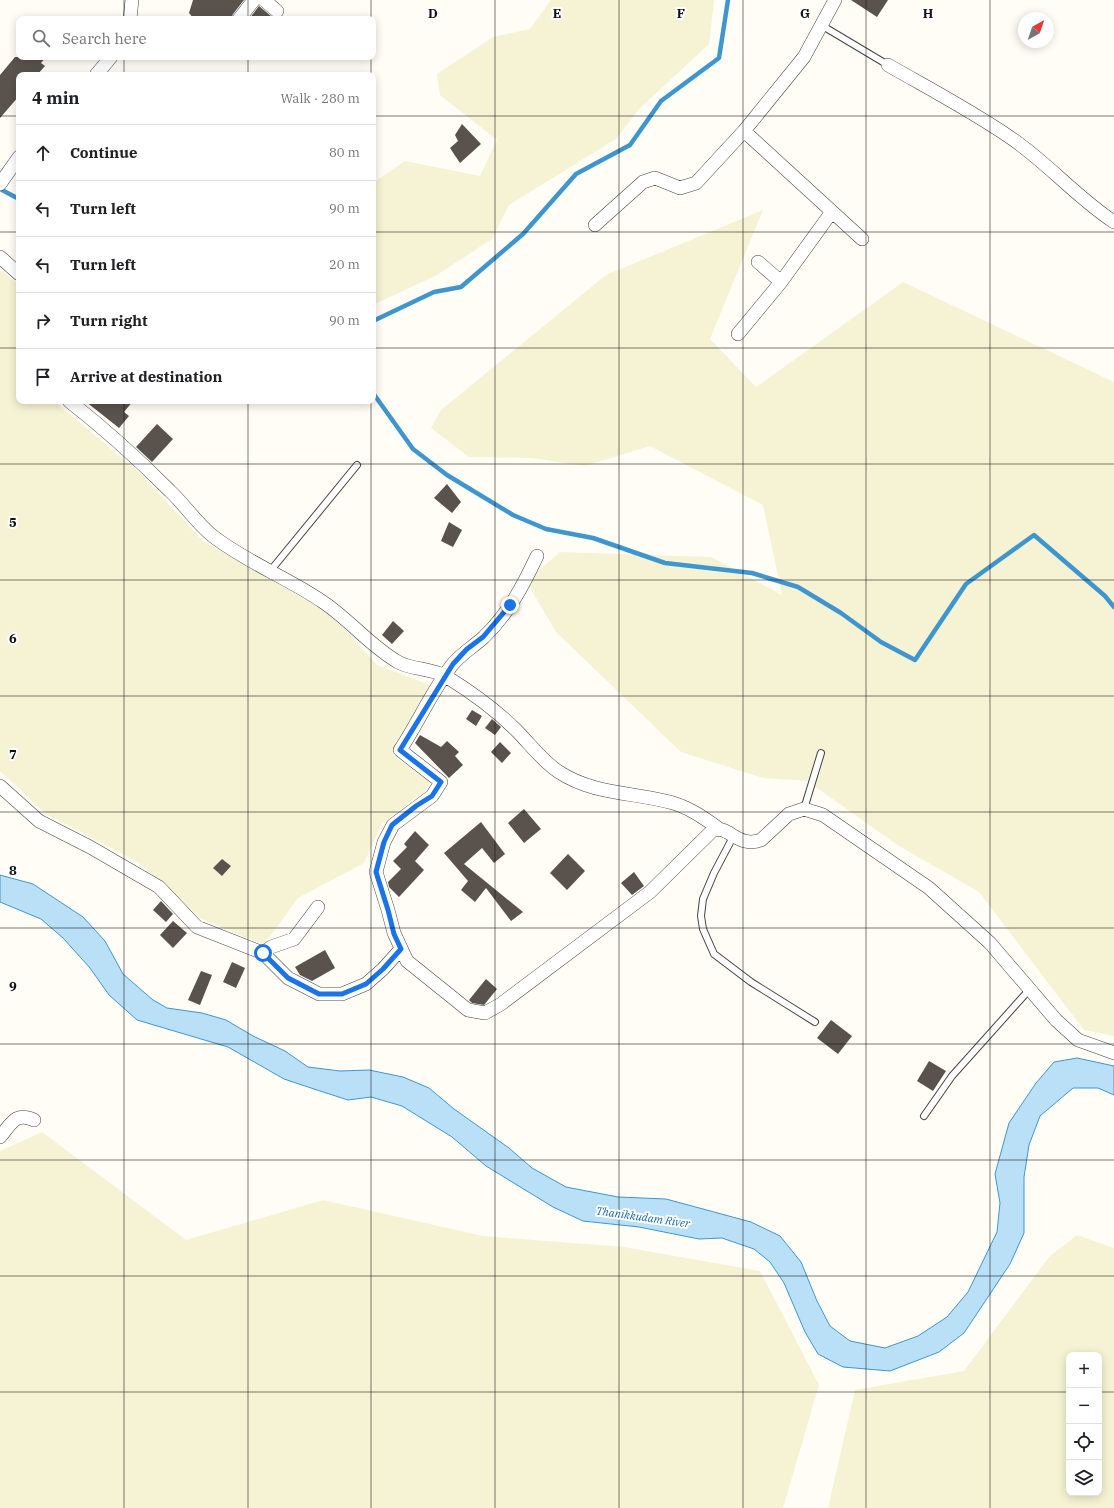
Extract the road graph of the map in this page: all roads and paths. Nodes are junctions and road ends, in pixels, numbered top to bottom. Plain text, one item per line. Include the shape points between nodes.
1 (132, 0) edge
2 (254, 0) edge
3 (264, 0) edge
4 (835, 0) edge
5 (277, 11) dead end
6 (130, 16) edge
7 (241, 16) edge
8 (821, 26) junction
9 (108, 60) edge
10 (888, 65) joint
11 (98, 72) edge
12 (744, 131) junction
13 (16, 161) edge
14 (1, 181) edge
15 (831, 213) junction
16 (1114, 222) edge
17 (595, 225) dead end
18 (862, 239) dead end
19 (0, 257) edge
20 (758, 262) dead end
21 (16, 271) edge
22 (781, 282) junction
23 (738, 334) dead end
24 (73, 404) edge
25 (357, 465) dead end
26 (537, 556) dead end
27 (271, 570) junction
28 (444, 675) junction
29 (821, 753) dead end
30 (0, 786) edge
31 (804, 809) junction
32 (718, 828) junction
33 (733, 837) junction
34 (318, 907) dead end
35 (401, 949) junction
36 (263, 953) junction
37 (1029, 990) junction
38 (815, 1022) dead end
39 (1114, 1053) edge
40 (924, 1116) dead end
41 (34, 1120) dead end
42 (0, 1136) edge

1 - 6 street
2 - 7 street
3 - 5 street
4 - 8 street
8 - 10 lane
8 - 12 street via 804,57
9 - 11 street
10 - 16 street via 1008,136
12 - 15 street
12 - 17 street via 696,183 680,188 655,178 643,182
13 - 14 street
15 - 18 street
15 - 22 street
19 - 21 street
20 - 22 street
22 - 23 street
24 - 27 street via 154,474 212,535 235,552
25 - 27 lane
26 - 28 street via 519,594 502,616
27 - 28 street via 323,602 399,663
28 - 32 street via 489,705 558,772 584,785 673,803 699,814
28 - 35 street via 400,750 441,782 432,796 392,825 384,842 376,872 394,934
29 - 31 lane
30 - 36 street via 39,821 159,887 197,927
31 - 33 street via 789,814 761,840 747,842
31 - 37 street via 823,815 929,888 990,943
32 - 33 street
32 - 35 street via 627,911 501,1004 485,1013 468,1010 441,990 408,960
33 - 38 lane via 703,899 703,929 714,954 751,982
34 - 36 street via 294,939
35 - 36 street via 366,984 342,994 319,994 288,978
37 - 39 street via 1078,1040
37 - 40 lane via 952,1076
41 - 42 street via 24,1116 18,1117

